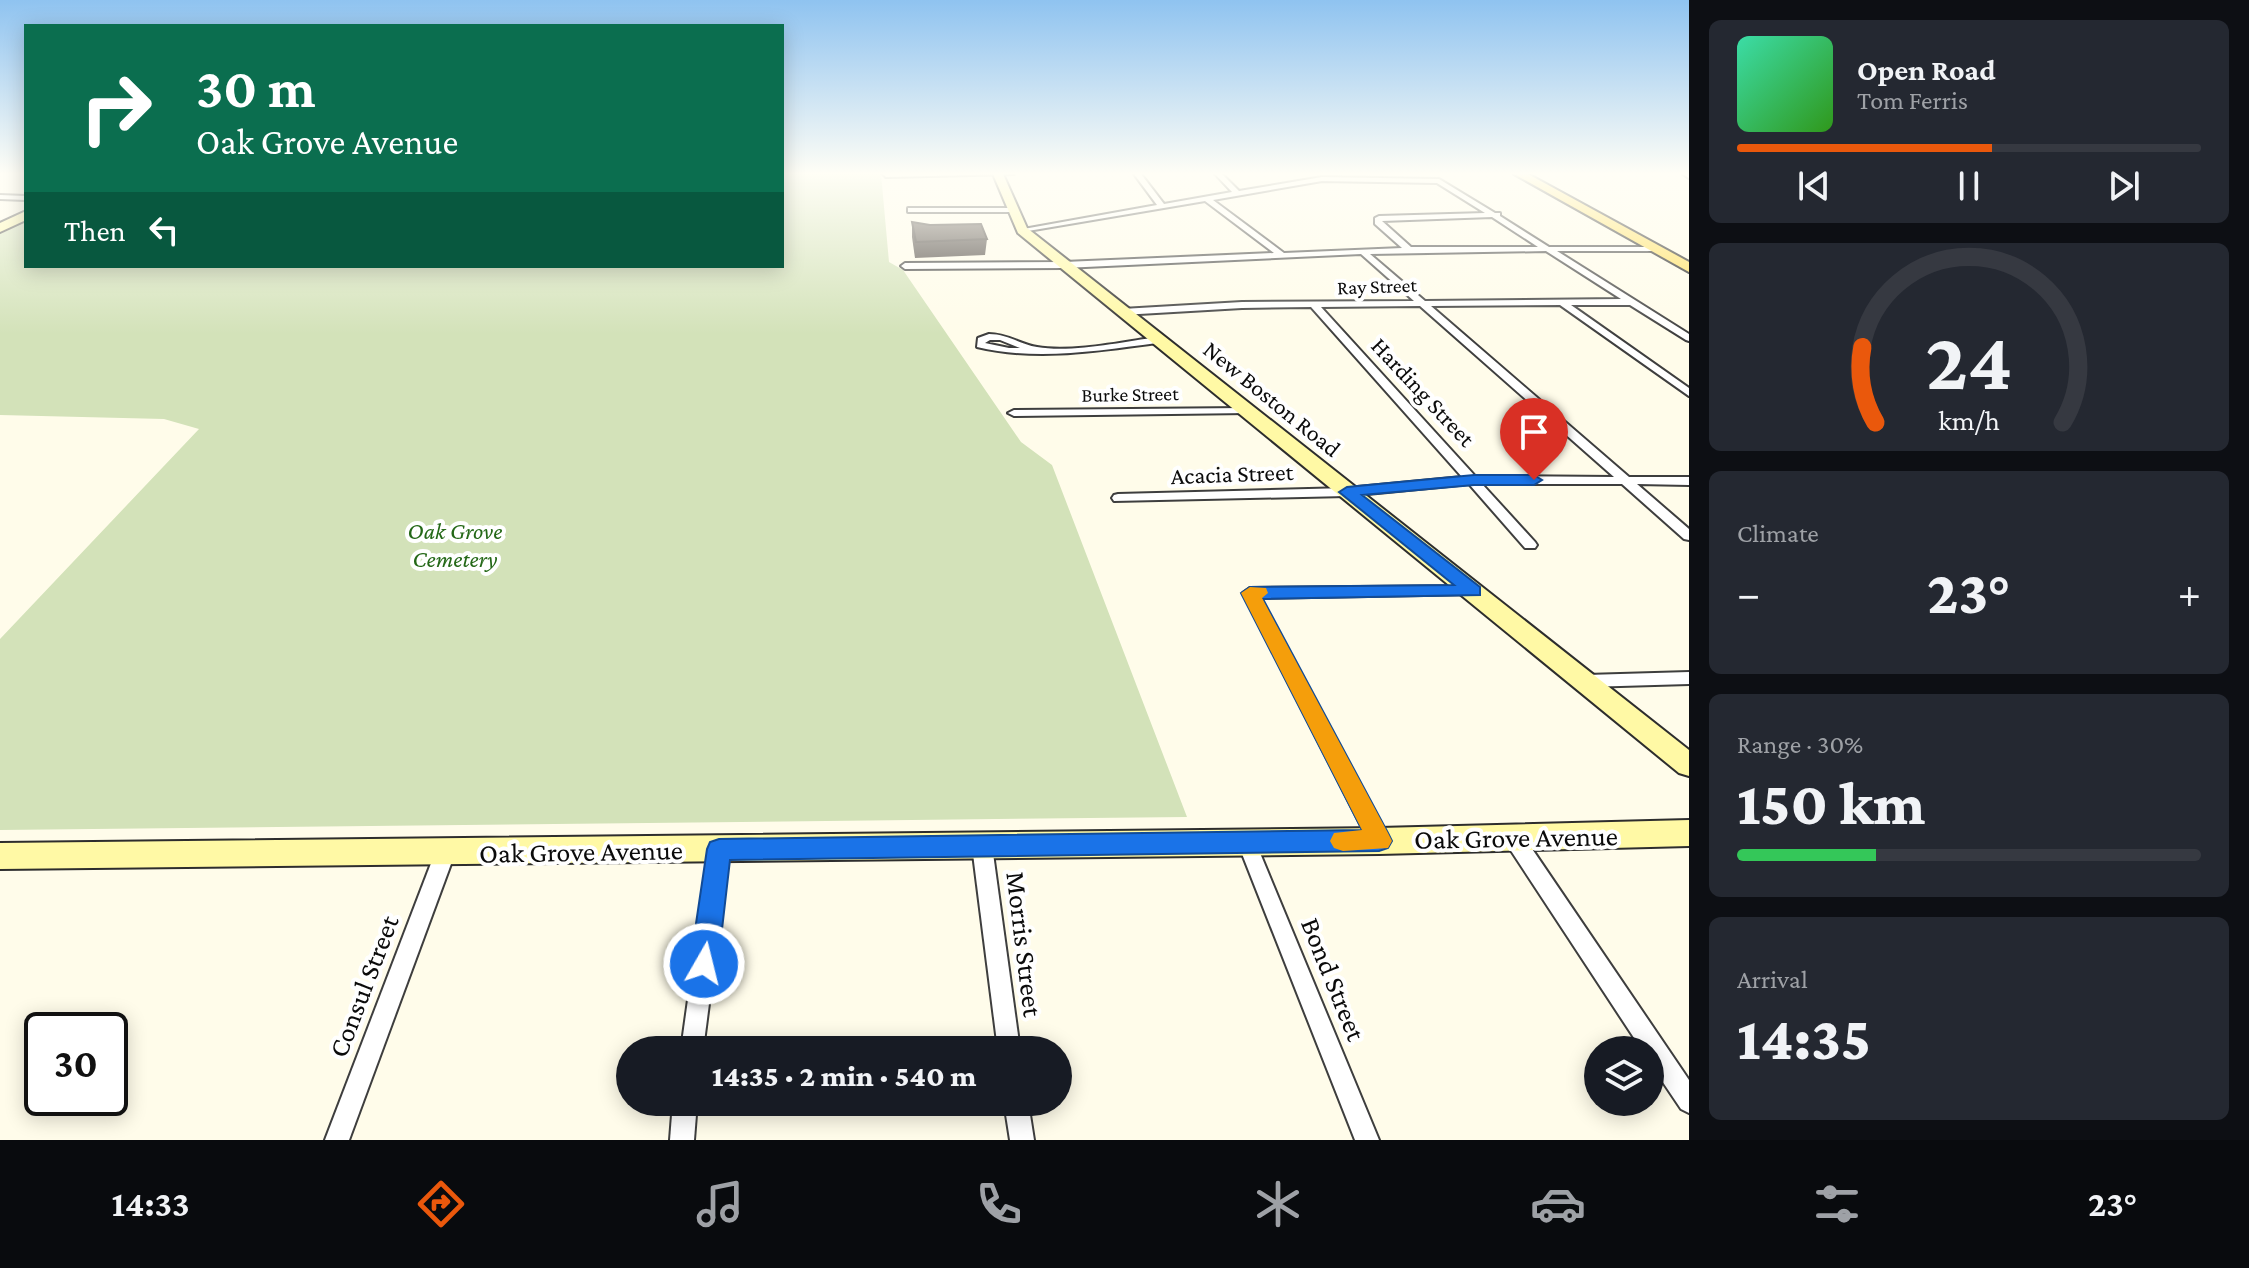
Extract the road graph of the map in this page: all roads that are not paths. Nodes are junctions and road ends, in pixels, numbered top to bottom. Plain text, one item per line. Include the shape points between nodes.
1 (1021, 227) edge
2 (1038, 227) edge
3 (1245, 227) edge
4 (1384, 227) edge
5 (1516, 227) edge
6 (1615, 227) edge
7 (1022, 230) junction
8 (1550, 249) junction
9 (1654, 249) junction
10 (1409, 250) junction
11 (1363, 252) junction
12 (1282, 255) junction
13 (1064, 265) junction
14 (905, 266) dead end
15 (1689, 268) edge
16 (1421, 302) junction
17 (1561, 302) junction
18 (1633, 302) junction
19 (1314, 305) junction
20 (1122, 312) junction
21 (1689, 338) edge
22 (1157, 340) junction
23 (1036, 350) dead end
24 (1689, 393) edge
25 (1245, 411) junction
26 (1014, 413) dead end
27 (1474, 480) junction
28 (1625, 480) junction
29 (1689, 481) edge
30 (1347, 492) junction
31 (1118, 498) dead end
32 (1689, 536) edge
33 (1530, 545) dead end
34 (1474, 591) junction
35 (1689, 678) edge
36 (1586, 681) junction
37 (1689, 765) edge
38 (1689, 833) edge
39 (1513, 836) junction
40 (1246, 841) junction
41 (1379, 841) junction
42 (982, 846) junction
43 (719, 849) junction
44 (445, 853) junction
45 (0, 856) edge
46 (694, 1036) edge
47 (1007, 1036) edge
48 (1689, 1101) edge
49 (684, 1116) edge
50 (1018, 1116) edge
51 (337, 1140) edge
52 (682, 1140) edge
53 (1022, 1140) edge
54 (1367, 1140) edge

1 - 7 street, New Boston Road
2 - 7 street
3 - 12 street
4 - 10 street
5 - 8 street
6 - 9 main road
7 - 13 street, New Boston Road
8 - 9 street
8 - 10 street
8 - 18 street
9 - 15 main road
10 - 11 street
11 - 12 street
11 - 16 street
12 - 13 street
13 - 14 street
13 - 20 street, New Boston Road
16 - 17 street, Ray Street
16 - 19 street, Ray Street
16 - 28 street
17 - 18 street, Ray Street
17 - 24 street
18 - 21 street
19 - 20 street, Ray Street
19 - 27 street, Harding Street
20 - 22 street, New Boston Road
22 - 23 street via 1085,350
22 - 25 street, New Boston Road
25 - 26 street, Burke Street
25 - 30 street, New Boston Road
27 - 28 street, Acacia Street
27 - 30 street, Acacia Street
27 - 33 street, Harding Street
28 - 29 street, Acacia Street
28 - 32 street
30 - 31 street, Acacia Street
30 - 34 street, New Boston Road
34 - 36 street, New Boston Road
34 - 41 street via 1250,593
35 - 36 street
36 - 37 street, New Boston Road
38 - 39 street, Oak Grove Avenue
39 - 41 street, Oak Grove Avenue
39 - 48 street
40 - 41 street, Oak Grove Avenue
40 - 42 street, Oak Grove Avenue
40 - 54 street, Bond Street
42 - 43 street, Oak Grove Avenue
42 - 47 street, Morris Street
43 - 44 street, Oak Grove Avenue
43 - 46 street
44 - 45 street, Oak Grove Avenue
44 - 51 street, Consul Street
49 - 52 street
50 - 53 street

